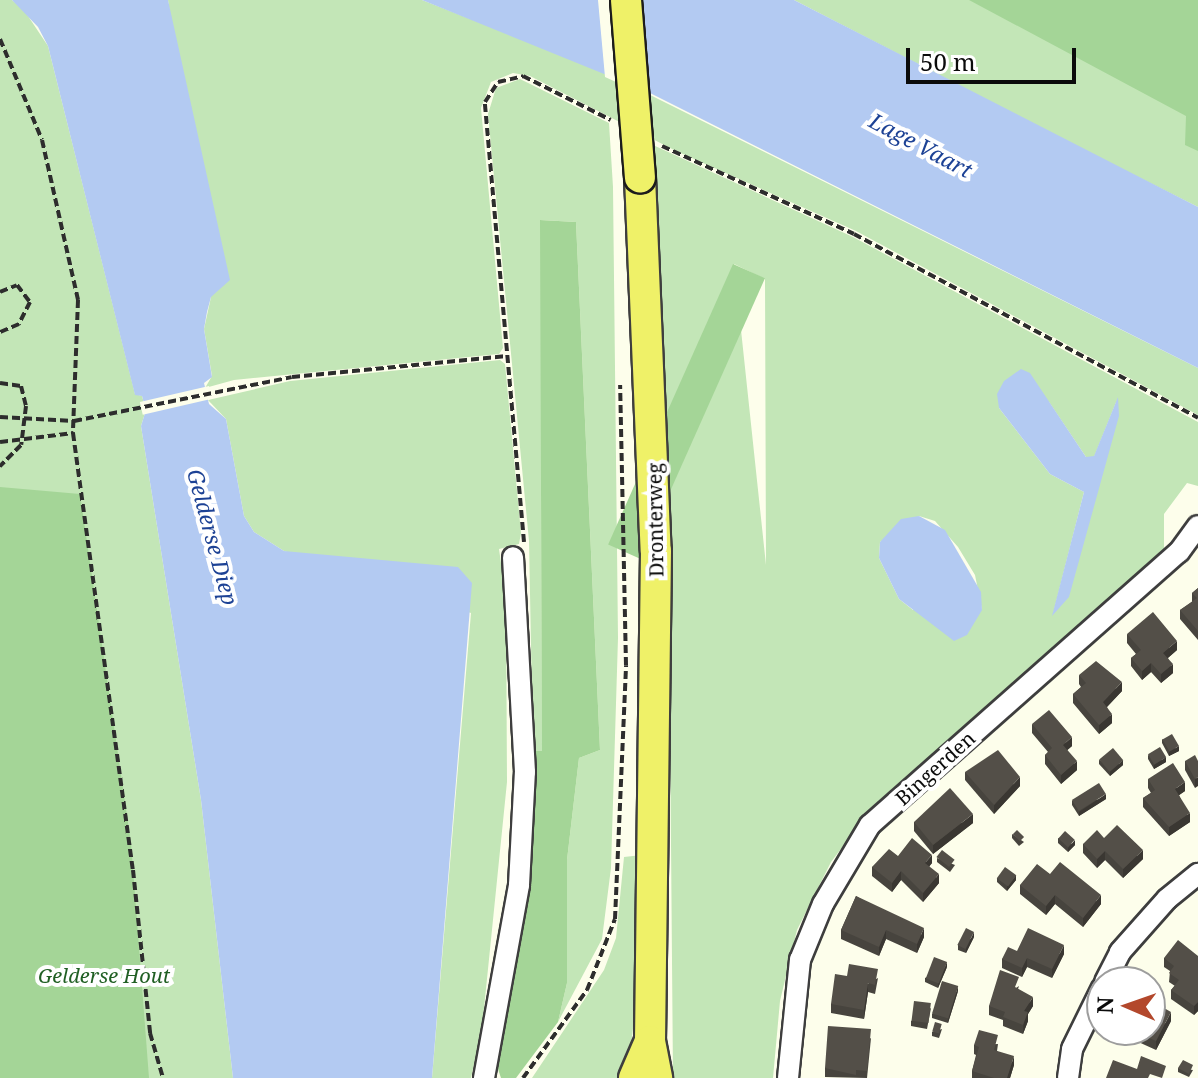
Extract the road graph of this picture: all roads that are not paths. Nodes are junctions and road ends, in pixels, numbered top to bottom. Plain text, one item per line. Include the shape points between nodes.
1 (626, 0) edge
2 (1198, 526) edge
3 (513, 557) road end
4 (1198, 874) edge
5 (1113, 966) edge
6 (1086, 1021) edge
7 (650, 1041) junction
8 (484, 1078) edge
9 (634, 1078) edge
10 (657, 1078) edge
11 (788, 1078) edge
12 (1068, 1078) edge

1 - 7 main road, Dronterweg, bridge via 640,177 656,565
2 - 11 street, Bingerden via 1179,552 870,825 823,904 800,960
3 - 8 street via 523,711 519,885
4 - 5 street via 1167,899
6 - 12 street via 1072,1049
7 - 9 main road, Dronterweg
7 - 10 main road, Dronterweg

